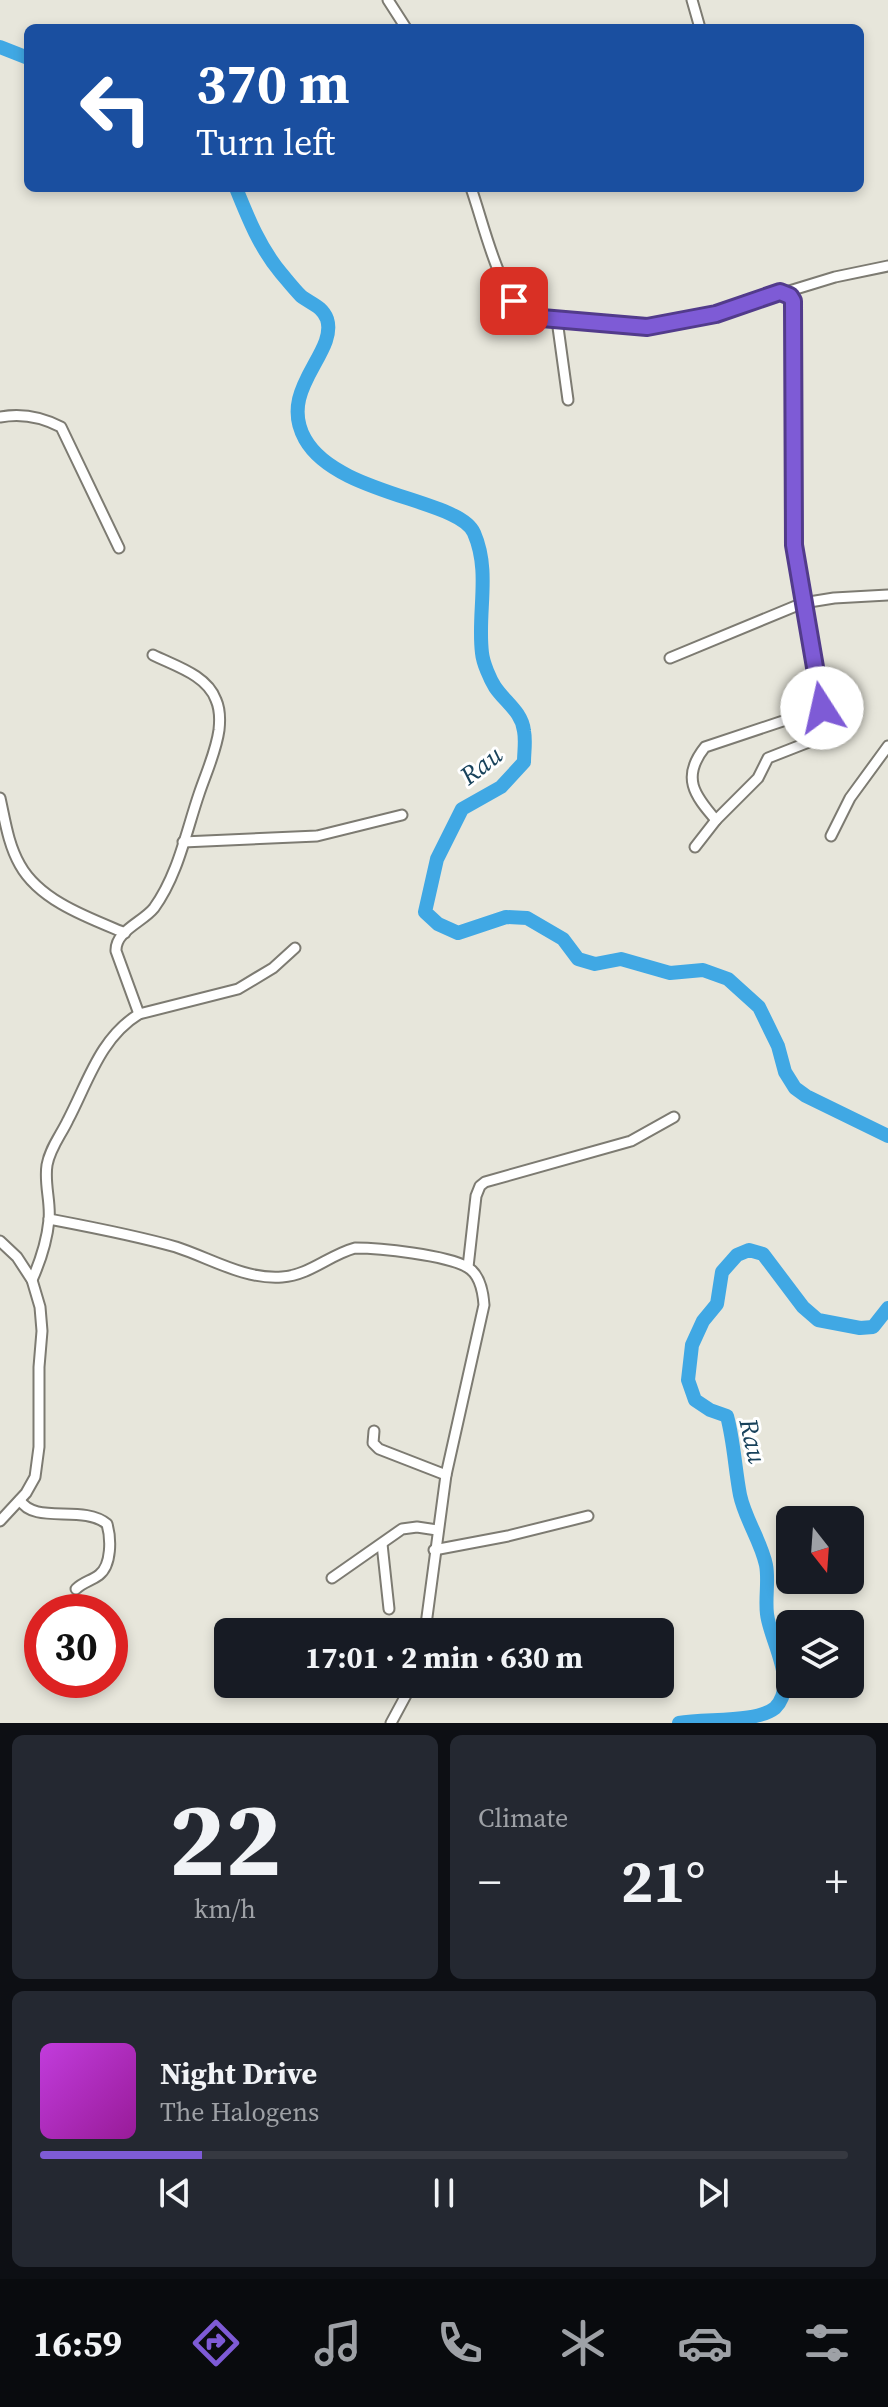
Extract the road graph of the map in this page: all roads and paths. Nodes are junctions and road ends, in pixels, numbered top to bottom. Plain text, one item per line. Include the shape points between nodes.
1 (388, 0) edge
2 (692, 0) edge
3 (403, 24) edge
4 (699, 24) edge
5 (472, 192) edge
6 (888, 266) edge
7 (786, 292) junction
8 (557, 320) junction
9 (568, 400) dead end
10 (0, 417) edge
11 (119, 548) dead end
12 (888, 595) edge
13 (803, 603) junction
14 (153, 655) dead end
15 (670, 658) dead end
16 (822, 708) junction
17 (888, 746) edge
18 (0, 798) edge
19 (402, 815) dead end
20 (716, 820) junction
21 (831, 836) dead end
22 (183, 842) junction
23 (695, 847) dead end
24 (125, 933) junction
25 (295, 948) dead end
26 (139, 1014) junction
27 (674, 1117) dead end
28 (49, 1219) junction
29 (0, 1241) edge
30 (468, 1267) junction
31 (32, 1280) junction
32 (374, 1431) dead end
33 (446, 1475) junction
34 (20, 1500) junction
35 (588, 1516) dead end
36 (0, 1521) edge
37 (437, 1530) junction
38 (382, 1544) junction
39 (434, 1550) junction
40 (332, 1578) dead end
41 (76, 1589) dead end
42 (389, 1609) dead end
43 (427, 1618) edge
44 (404, 1698) edge
45 (391, 1723) edge

1 - 3 street
2 - 4 street
5 - 8 street via 514,301 530,317
6 - 7 street
7 - 8 street via 716,314 647,327
7 - 13 street via 793,301 794,545
8 - 9 street
10 - 11 street via 24,415 61,427
12 - 13 street
13 - 15 street
13 - 16 street
14 - 22 street via 210,687 219,712 214,752
16 - 20 street via 823,734 768,758 758,778
16 - 20 street via 705,747 692,768 692,784 695,796
17 - 21 street via 850,798
18 - 24 street via 11,845 33,882 55,900
19 - 22 street via 304,838
20 - 23 street
22 - 24 street via 163,894
24 - 26 street via 117,940 116,951
25 - 26 street via 238,989
26 - 28 street via 106,1043 53,1146 47,1165
27 - 30 street via 631,1141 485,1182 476,1196
28 - 30 street via 176,1248 265,1277 297,1275 355,1248
28 - 31 street
29 - 31 street
30 - 33 street via 479,1281 484,1305
31 - 34 street via 42,1331 39,1447 35,1477
32 - 33 street via 373,1443 379,1449
33 - 37 street
34 - 36 street
34 - 41 street via 33,1511 89,1515 107,1524 104,1569
35 - 39 street
37 - 38 street via 411,1527
37 - 39 street
38 - 40 street
38 - 42 street
39 - 43 street
44 - 45 street

